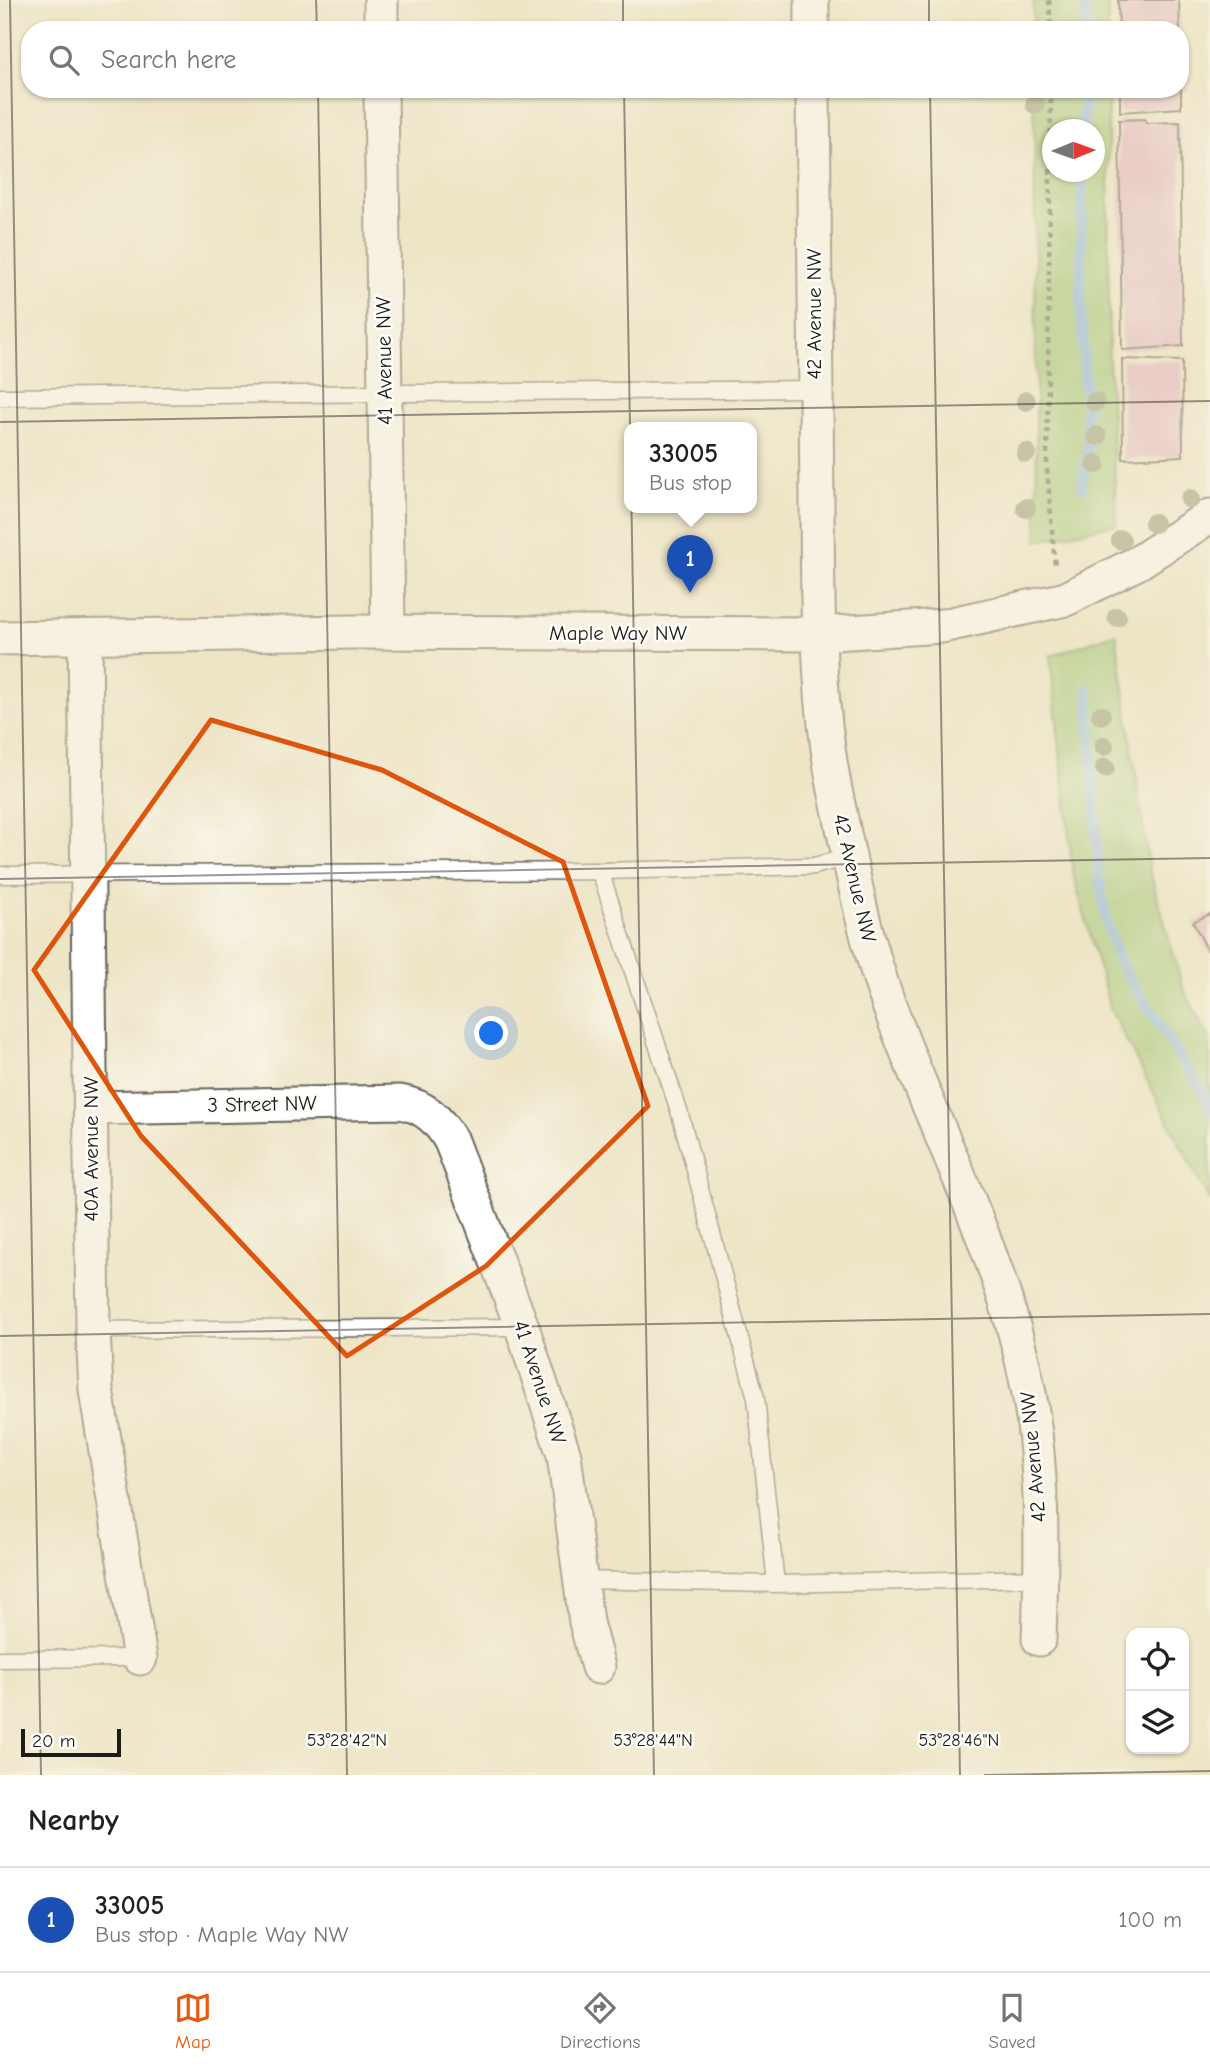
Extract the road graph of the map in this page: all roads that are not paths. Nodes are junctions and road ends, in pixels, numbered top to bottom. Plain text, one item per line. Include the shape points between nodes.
1 (381, 0) edge
2 (812, 0) edge
3 (381, 21) edge
4 (812, 21) edge
5 (381, 98) edge
6 (813, 98) edge
7 (815, 389) junction
8 (384, 395) junction
9 (0, 397) edge
10 (1210, 516) edge
11 (388, 632) junction
12 (819, 634) junction
13 (85, 637) junction
14 (0, 638) edge
15 (849, 857) junction
16 (600, 871) junction
17 (88, 873) junction
18 (0, 874) edge
19 (91, 1108) junction
20 (430, 1113) joint
21 (522, 1327) junction
22 (93, 1330) junction
23 (1041, 1578) junction
24 (580, 1580) junction
25 (776, 1584) junction
26 (1039, 1639) dead end
27 (140, 1658) joint
28 (0, 1659) edge
29 (598, 1667) dead end

1 - 3 street
2 - 4 street
5 - 8 street, 41 Avenue NW
6 - 7 street, 42 Avenue NW
7 - 8 lane
7 - 12 street, 42 Avenue NW
8 - 9 lane
8 - 11 street, 41 Avenue NW
10 - 12 street, Maple Way NW via 1139,562 1066,599 942,626
11 - 12 street, Maple Way NW
11 - 13 street, Maple Way NW
12 - 15 street, 42 Avenue NW via 827,738
13 - 14 street, Maple Way NW
13 - 17 street, 40A Avenue NW
15 - 16 lane via 814,866
15 - 23 street, 42 Avenue NW via 887,1001 996,1269 1011,1318 1036,1441
16 - 17 lane
16 - 25 lane via 680,1114 756,1398
17 - 18 lane
17 - 19 street, 40A Avenue NW
19 - 20 street, 3 Street NW via 400,1102
19 - 22 street, 40A Avenue NW
20 - 21 street, 41 Avenue NW via 451,1141
21 - 22 lane
21 - 24 street, 41 Avenue NW via 564,1455
22 - 27 street, 40A Avenue NW via 96,1390
23 - 25 lane
23 - 26 street, 42 Avenue NW
24 - 25 lane
24 - 29 street, 41 Avenue NW
27 - 28 lane

